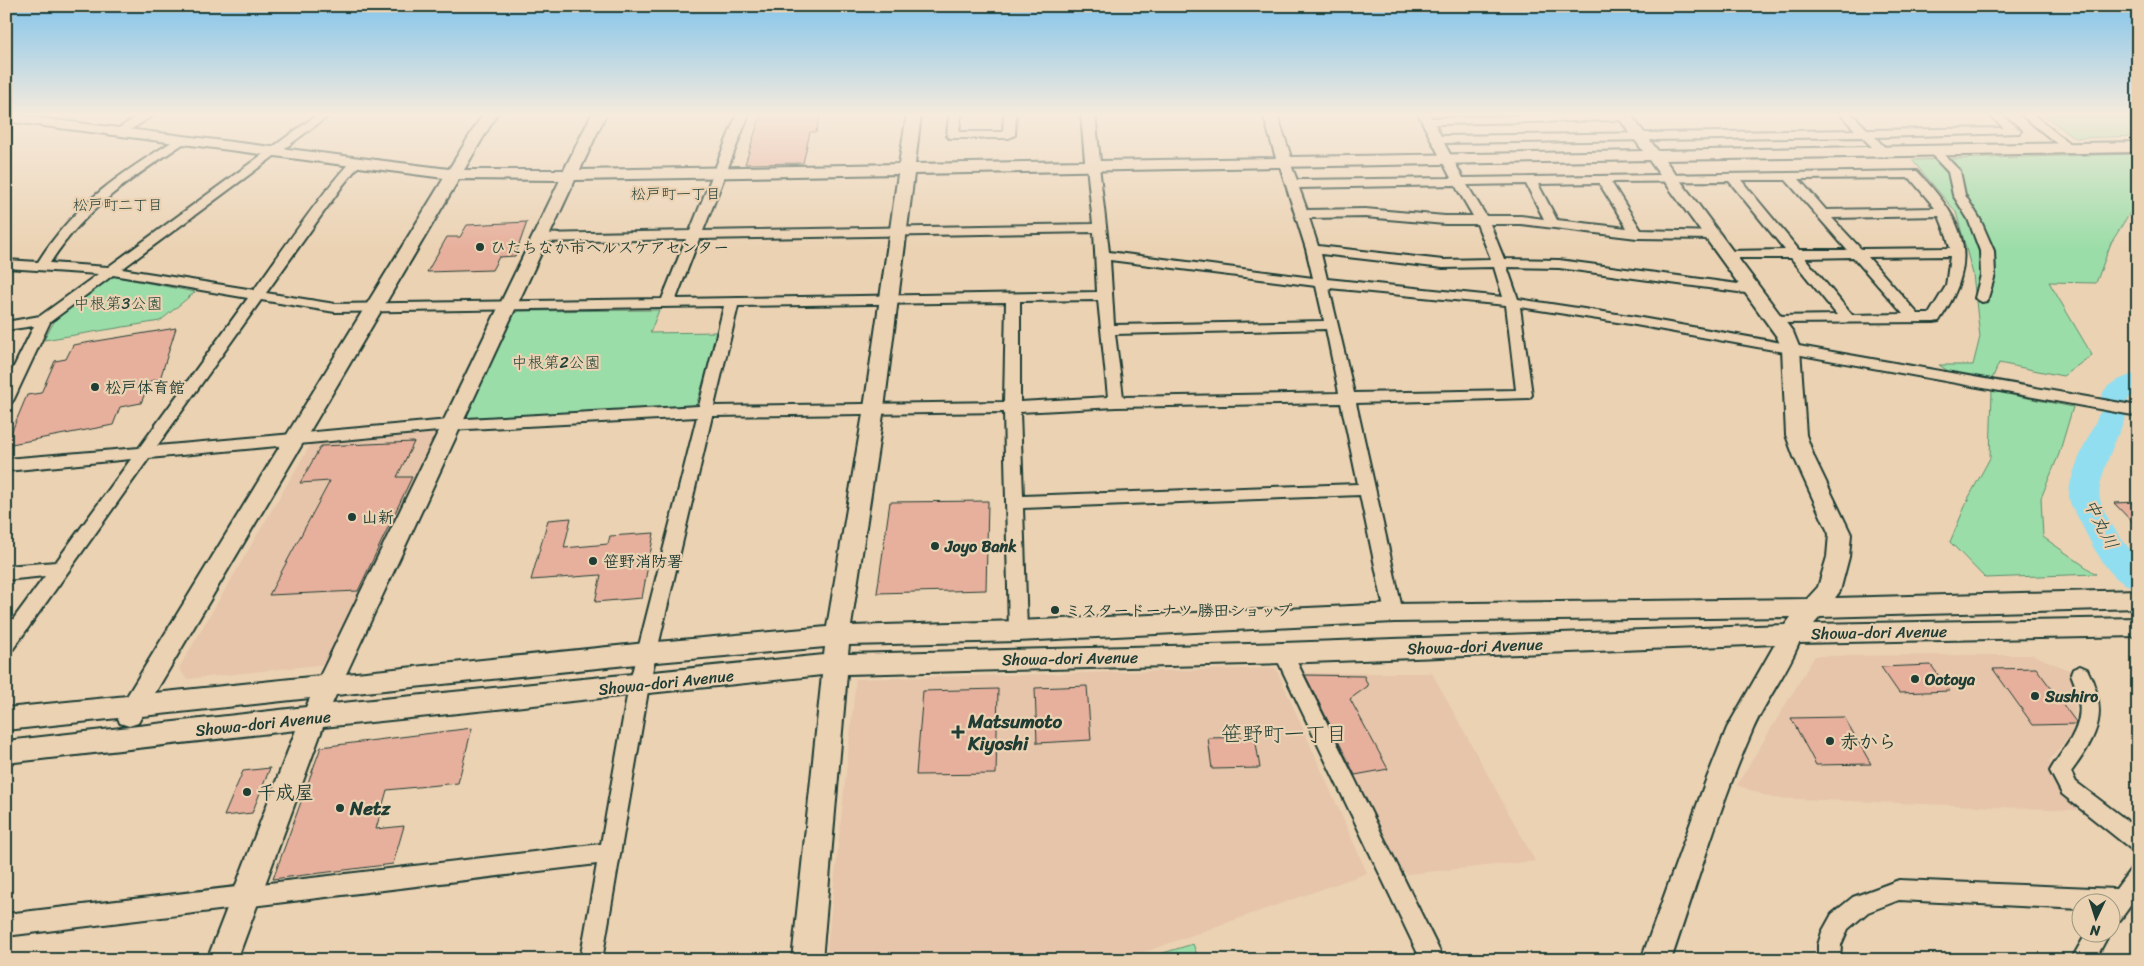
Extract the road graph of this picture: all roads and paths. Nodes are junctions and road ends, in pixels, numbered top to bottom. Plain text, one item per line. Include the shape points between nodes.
1 (153, 159) edge
2 (263, 159) edge
3 (326, 159) edge
4 (463, 159) edge
5 (576, 159) edge
6 (724, 159) edge
7 (908, 159) edge
8 (1092, 159) edge
9 (1284, 159) edge
10 (1494, 159) edge
11 (1656, 159) edge
12 (1942, 159) edge
13 (1446, 160) junction
14 (355, 163) junction
15 (1285, 163) junction
16 (1093, 166) junction
17 (906, 170) junction
18 (718, 173) junction
19 (454, 174) junction
20 (568, 175) junction
21 (1789, 176) junction
22 (1732, 177) junction
23 (1671, 178) junction
24 (1603, 179) junction
25 (1530, 180) junction
26 (1459, 181) junction
27 (1293, 184) junction
28 (1942, 212) junction
29 (1302, 214) junction
30 (1823, 214) junction
31 (1482, 220) junction
32 (1553, 224) junction
33 (1098, 228) junction
34 (898, 231) junction
35 (1637, 234) junction
36 (695, 236) junction
37 (1712, 236) junction
38 (540, 238) junction
39 (1313, 249) junction
40 (1958, 252) junction
41 (1857, 253) junction
42 (1103, 255) junction
43 (1727, 255) junction
44 (1795, 255) junction
45 (1499, 263) junction
46 (6, 264) edge
47 (42, 266) junction
48 (111, 271) junction
49 (1322, 283) junction
50 (1753, 290) junction
51 (258, 296) junction
52 (1104, 296) junction
53 (1013, 298) junction
54 (1982, 298) dead end
55 (888, 299) junction
56 (732, 302) junction
57 (1512, 302) junction
58 (667, 304) junction
59 (507, 307) junction
60 (374, 308) junction
61 (1914, 318) junction
62 (1848, 319) junction
63 (44, 320) junction
64 (1775, 320) junction
65 (6, 326) edge
66 (1332, 326) junction
67 (1108, 330) junction
68 (1791, 349) junction
69 (1348, 398) junction
70 (6, 399) edge
71 (1116, 402) junction
72 (1012, 407) junction
73 (874, 408) junction
74 (705, 411) junction
75 (2138, 411) edge
76 (449, 425) junction
77 (296, 439) junction
78 (146, 452) junction
79 (6, 465) edge
80 (1367, 489) junction
81 (1016, 502) junction
82 (61, 568) junction
83 (6, 573) edge
84 (2138, 599) edge
85 (1812, 608) junction
86 (1394, 613) junction
87 (2138, 627) edge
88 (1018, 631) junction
89 (1791, 634) junction
90 (838, 636) junction
91 (6, 644) edge
92 (646, 653) junction
93 (1283, 653) junction
94 (836, 664) junction
95 (2080, 674) dead end
96 (639, 685) junction
97 (328, 686) junction
98 (134, 706) junction
99 (314, 717) junction
100 (6, 719) edge
101 (116, 739) junction
102 (6, 752) edge
103 (2138, 842) edge
104 (610, 853) junction
105 (2138, 877) edge
106 (246, 897) junction
107 (2122, 897) edge
108 (2072, 903) edge
109 (6, 925) edge
110 (2092, 944) edge
111 (222, 960) edge
112 (591, 960) edge
113 (807, 960) edge
114 (1432, 960) edge
115 (1656, 960) edge
116 (1829, 960) edge
117 (2082, 960) edge

1 - 47 street via 90,203 54,243
2 - 48 street
3 - 14 street
4 - 19 street
5 - 20 street
6 - 18 street
7 - 17 street
8 - 16 street
9 - 15 street
10 - 13 street
11 - 23 street
12 - 54 street via 1954,171 1959,194 1987,251 1988,275
13 - 15 street
13 - 26 street
14 - 19 street
14 - 51 street
15 - 16 street
15 - 27 street
16 - 17 street
16 - 33 street
17 - 18 street
17 - 34 street
18 - 20 street
18 - 36 street
19 - 20 street
19 - 60 street
20 - 38 street
21 - 22 street
21 - 28 street via 1913,174 1931,193
21 - 30 street
22 - 23 street
22 - 44 street
23 - 24 street
23 - 37 street
24 - 25 street
24 - 35 street
25 - 26 street
25 - 32 street
26 - 27 street
26 - 31 street
27 - 29 street
28 - 30 street
28 - 40 street via 1956,236
29 - 31 street
29 - 39 street
30 - 41 street
31 - 32 street
31 - 45 street
32 - 35 street
33 - 34 street
33 - 42 street
34 - 36 street
34 - 55 street
35 - 37 street
36 - 38 street
36 - 58 street
37 - 43 street
38 - 59 street
39 - 45 street via 1443,264
39 - 49 street
40 - 41 street
40 - 61 street via 1954,282 1934,318
41 - 44 street
41 - 61 street
42 - 49 street
42 - 52 street
43 - 44 street
43 - 50 street
44 - 62 street
45 - 50 street via 1559,264
45 - 57 street
46 - 47 street
47 - 48 street
48 - 51 street
48 - 63 street
49 - 57 street
49 - 66 street
50 - 64 street
51 - 60 street via 336,308
51 - 78 street
52 - 53 street
52 - 67 street
53 - 55 street
53 - 72 street
55 - 56 street
55 - 73 street
56 - 58 street
56 - 74 street
57 - 68 street
57 - 69 street via 1524,395
58 - 59 street
59 - 60 street
59 - 76 street
60 - 77 street
61 - 62 street
62 - 64 street
63 - 65 street
63 - 70 street
64 - 68 street
66 - 67 street
66 - 69 street
67 - 71 street
68 - 75 street
68 - 85 street via 1796,435 1840,534 1838,558 1828,591
69 - 71 street
69 - 80 street
71 - 72 street
72 - 73 street
72 - 81 street
73 - 74 street
73 - 90 street
74 - 76 street
74 - 92 street
76 - 77 street
76 - 97 street
77 - 78 street
77 - 98 street
78 - 79 street
78 - 82 street
80 - 81 street
80 - 86 street
81 - 88 street
82 - 83 street
82 - 91 street
84 - 85 street, Showa-dori Avenue
85 - 86 street, Showa-dori Avenue
85 - 89 street
86 - 88 street, Showa-dori Avenue
87 - 89 street, Showa-dori Avenue
88 - 90 street, Showa-dori Avenue
89 - 93 street, Showa-dori Avenue
89 - 115 street via 1782,656 1740,728
90 - 92 street, Showa-dori Avenue
90 - 94 street
92 - 96 street
92 - 97 street, Showa-dori Avenue
93 - 94 street, Showa-dori Avenue
93 - 114 street
94 - 96 street, Showa-dori Avenue
94 - 113 street
95 - 103 street via 2089,698 2088,723 2080,746 2060,771 2069,788
96 - 99 street, Showa-dori Avenue
96 - 104 street
97 - 98 street, Showa-dori Avenue
97 - 99 street
98 - 100 street, Showa-dori Avenue
98 - 101 street
99 - 101 street, Showa-dori Avenue
99 - 106 street
101 - 102 street, Showa-dori Avenue
104 - 106 street
104 - 112 street
105 - 107 street
106 - 109 street
106 - 111 street
108 - 116 street via 1900,890 1873,897 1840,919 1828,945
110 - 117 street

